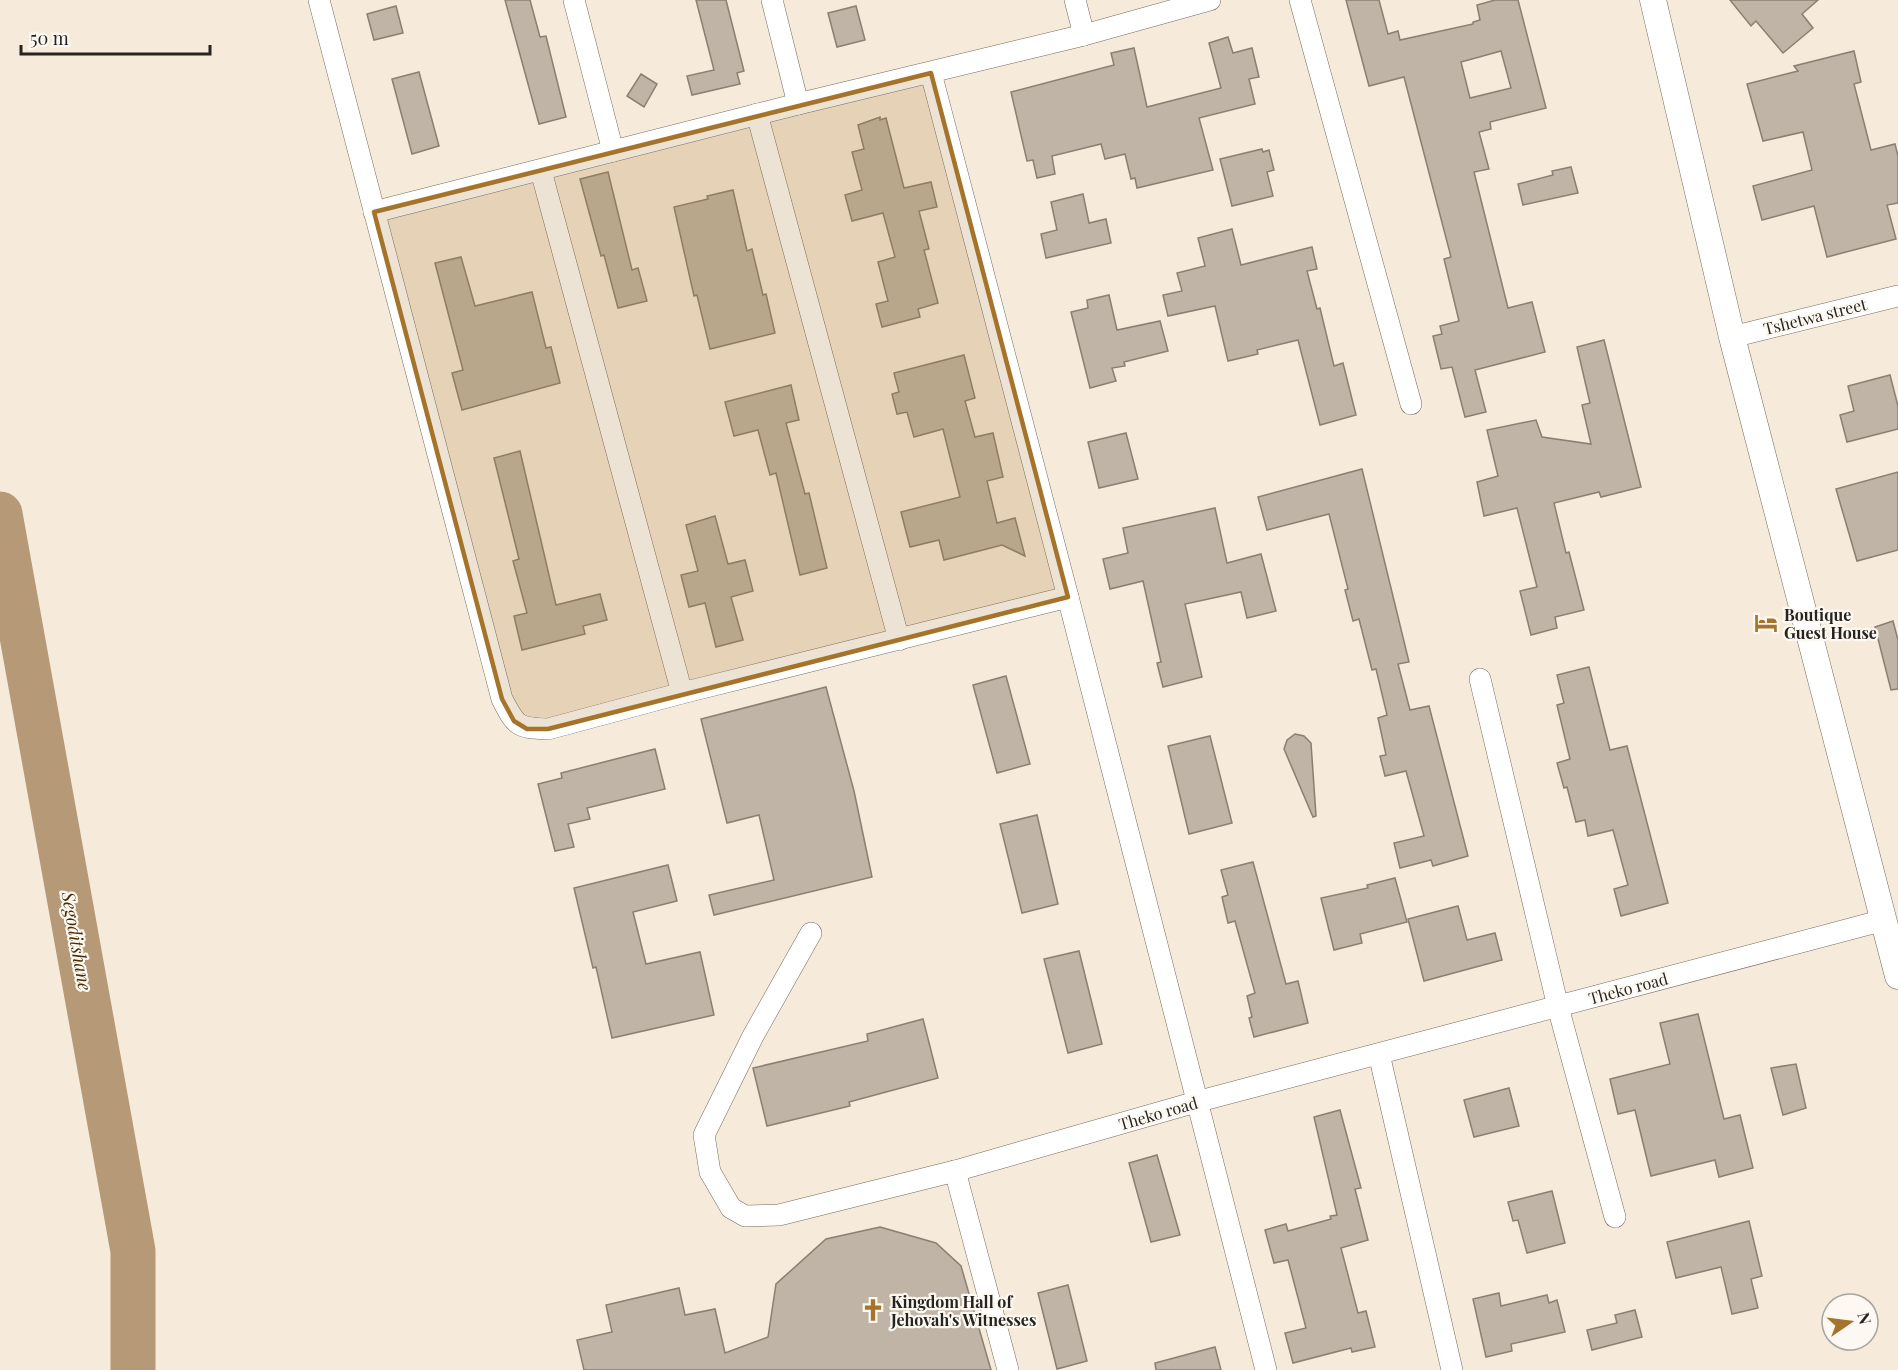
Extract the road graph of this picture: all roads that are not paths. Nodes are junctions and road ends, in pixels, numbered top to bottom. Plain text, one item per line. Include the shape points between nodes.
1 (319, 0) edge
2 (574, 0) edge
3 (772, 0) edge
4 (1075, 0) edge
5 (1210, 0) edge
6 (1300, 0) edge
7 (1653, 0) edge
8 (1084, 34) junction
9 (931, 73) junction
10 (798, 104) junction
11 (758, 114) junction
12 (613, 151) junction
13 (541, 171) junction
14 (374, 212) junction
15 (1898, 296) edge
16 (1732, 337) junction
17 (1411, 404) dead end
18 (1068, 597) junction
19 (898, 640) junction
20 (1479, 679) dead end
21 (682, 693) junction
22 (1884, 920) junction
23 (811, 933) dead end
24 (1898, 976) edge
25 (1558, 1007) junction
26 (1379, 1054) junction
27 (1196, 1102) junction
28 (955, 1171) junction
29 (1615, 1217) dead end
30 (1008, 1370) edge
31 (1266, 1370) edge
32 (1452, 1370) edge

1 - 14 street
2 - 12 street
3 - 10 street
4 - 8 street
5 - 8 street
6 - 17 street
7 - 16 street
8 - 9 street
9 - 10 street
9 - 18 street
10 - 11 street
11 - 12 street
11 - 19 street
12 - 13 street
13 - 14 street
13 - 21 street
14 - 21 street via 502,699 514,721 527,729 548,729
15 - 16 street, Tshetwa street
16 - 22 street
18 - 19 street
18 - 27 street
19 - 21 street
20 - 25 street
22 - 24 street
22 - 25 street, Theko road
23 - 28 street, Theko road via 753,1036 704,1135 710,1172 721,1193 731,1208 745,1216 779,1215
25 - 26 street, Theko road
25 - 29 street
26 - 27 street, Theko road
26 - 32 street
27 - 28 street, Theko road
27 - 31 street
28 - 30 street

